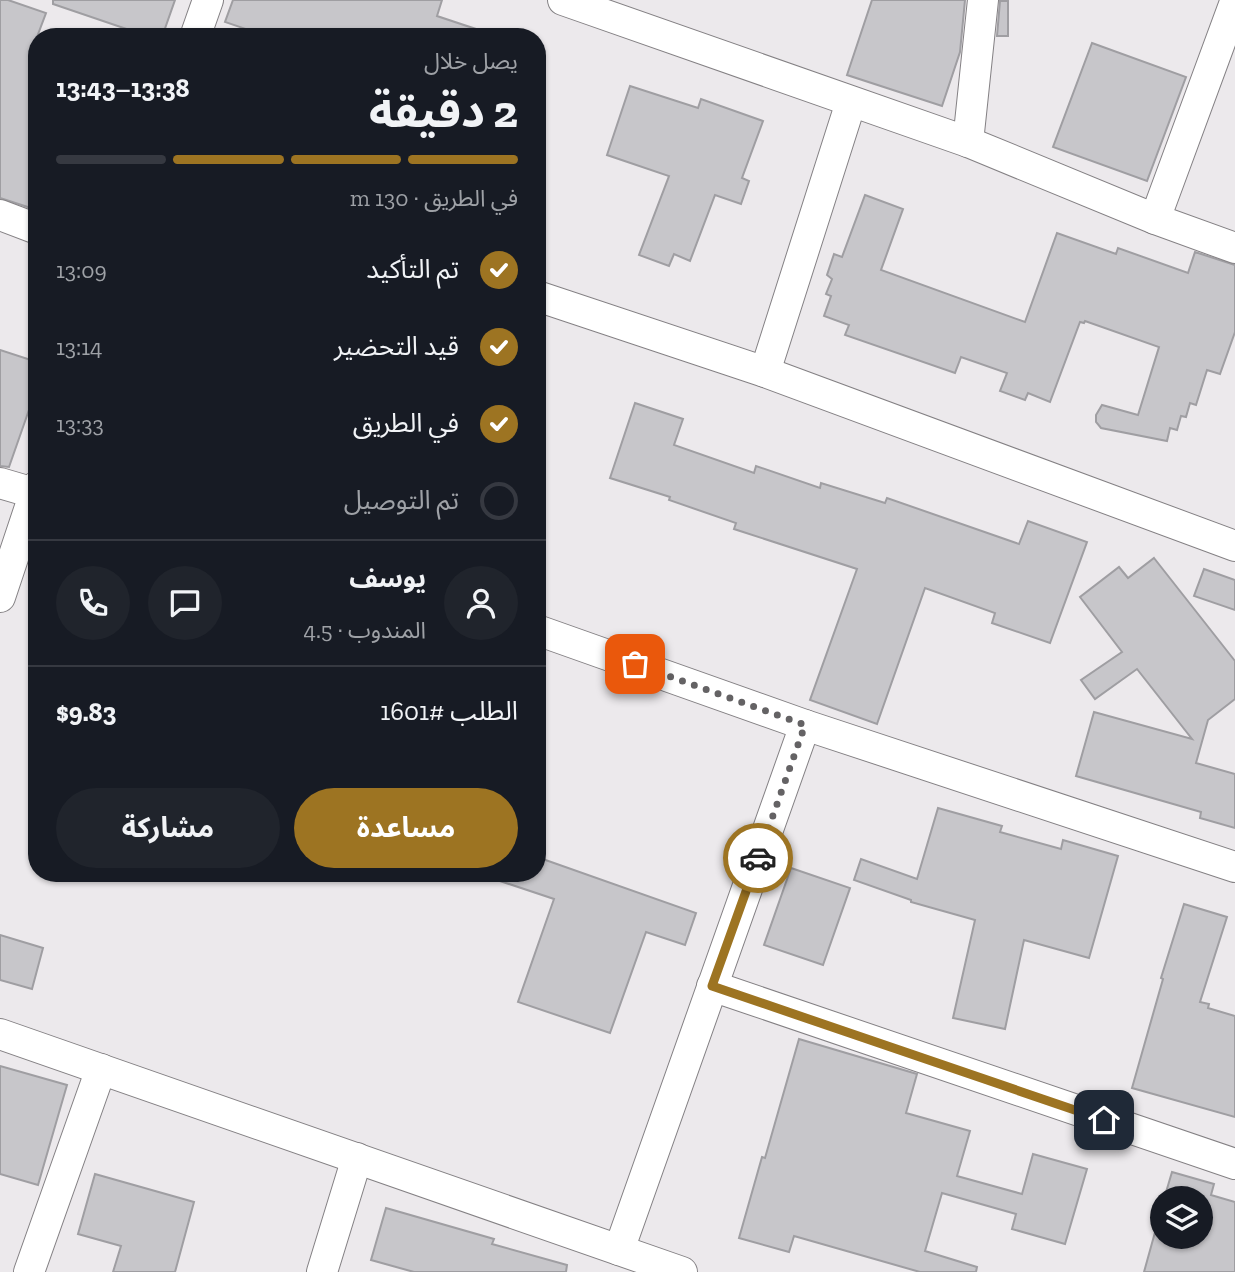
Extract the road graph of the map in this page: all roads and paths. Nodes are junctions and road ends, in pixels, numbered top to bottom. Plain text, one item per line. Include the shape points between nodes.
1 (208, 0) edge
2 (563, 0) edge
3 (983, 0) edge
4 (1235, 2) edge
5 (198, 28) edge
6 (851, 102) junction
7 (968, 142) junction
8 (0, 215) edge
9 (1155, 219) junction
10 (28, 226) edge
11 (1235, 248) edge
12 (546, 299) edge
13 (765, 372) junction
14 (0, 483) edge
15 (28, 488) edge
16 (28, 513) edge
17 (1235, 546) edge
18 (0, 597) edge
19 (546, 633) edge
20 (805, 725) junction
21 (1235, 867) edge
22 (712, 986) junction
23 (0, 1034) edge
24 (101, 1069) junction
25 (357, 1158) junction
26 (1235, 1164) edge
27 (619, 1250) junction
28 (29, 1272) edge
29 (322, 1272) edge
30 (682, 1272) edge

1 - 5 street
2 - 6 street
3 - 7 street
4 - 9 street
6 - 7 street
6 - 13 street
7 - 9 street
8 - 10 street
9 - 11 street
12 - 13 street
13 - 17 street
14 - 15 street
16 - 18 street
19 - 20 street
20 - 21 street
20 - 22 street
22 - 26 street
22 - 27 street
23 - 24 street
24 - 25 street
24 - 28 street
25 - 27 street
25 - 29 street
27 - 30 street

